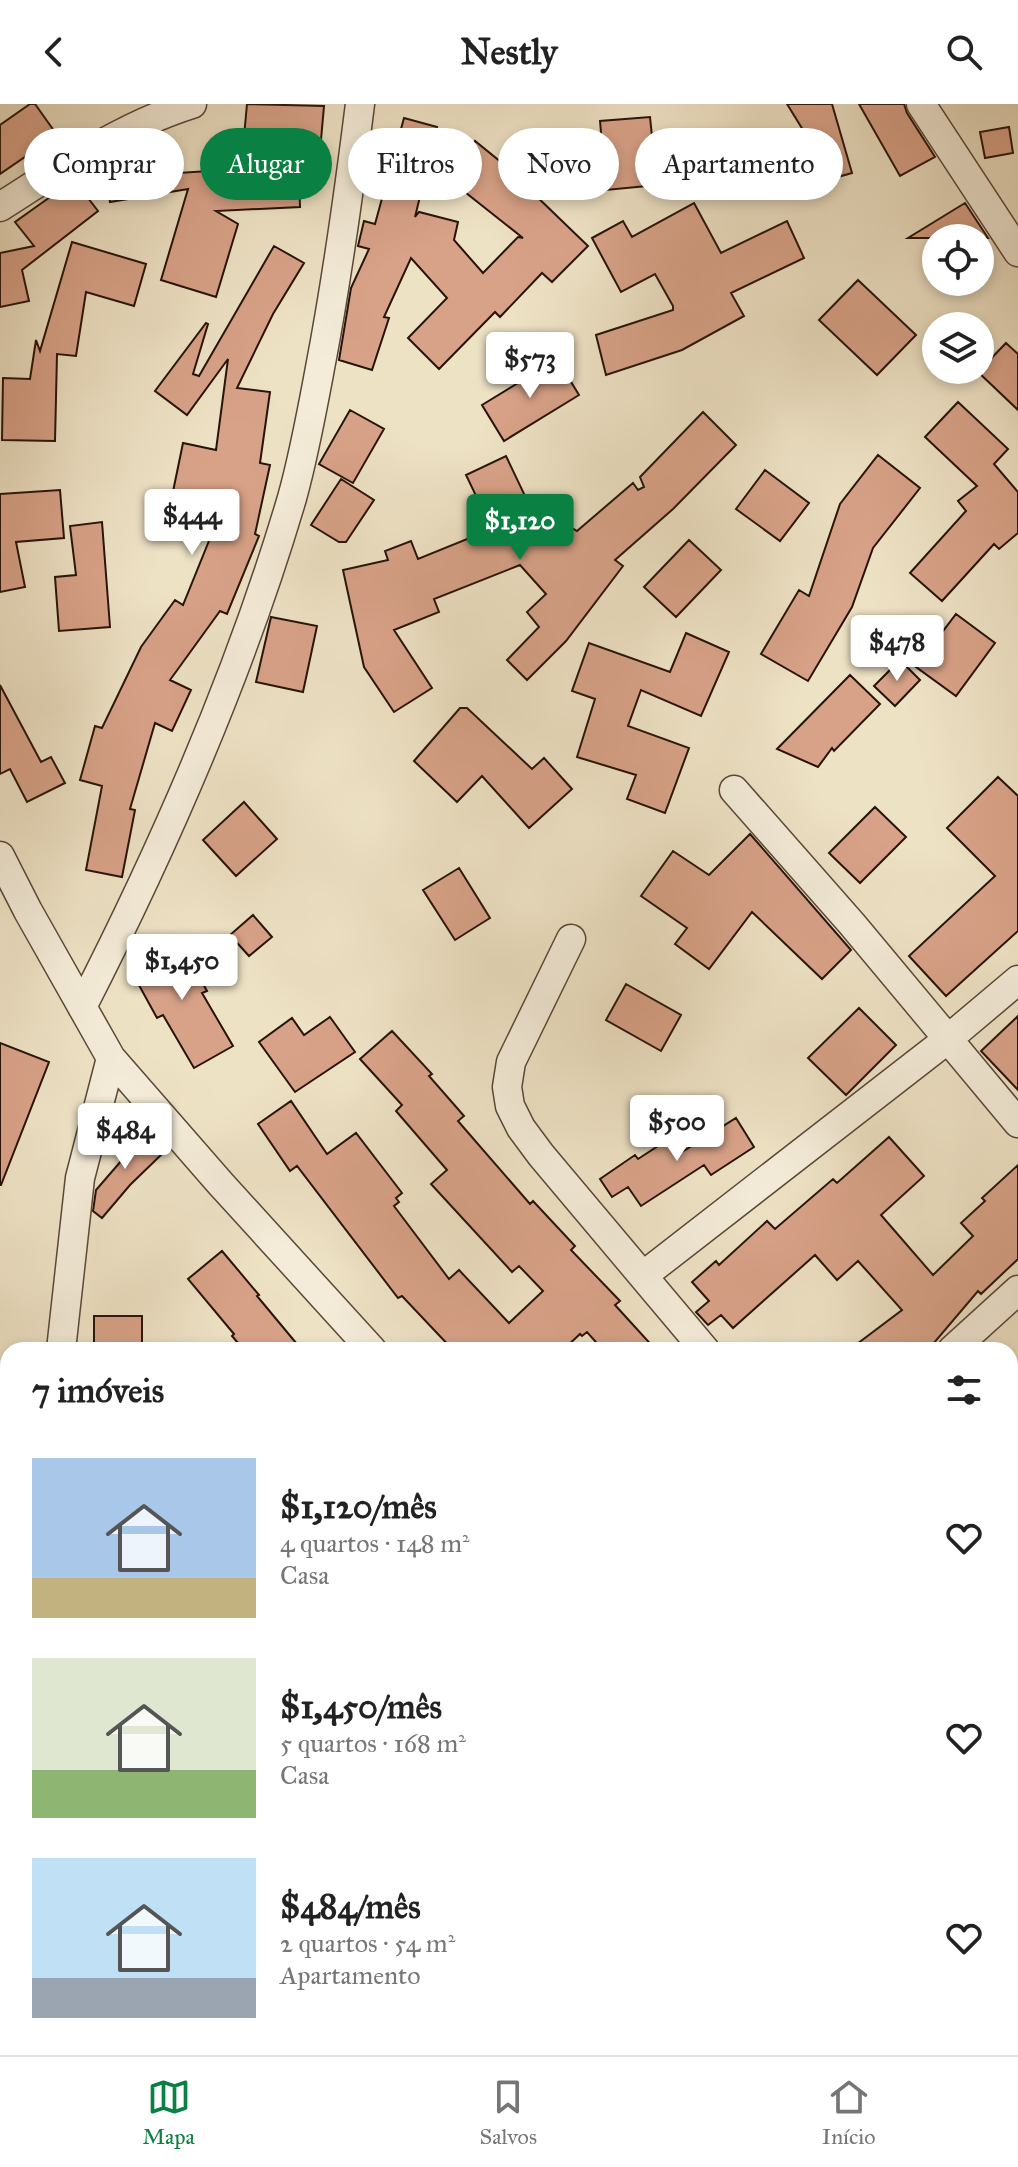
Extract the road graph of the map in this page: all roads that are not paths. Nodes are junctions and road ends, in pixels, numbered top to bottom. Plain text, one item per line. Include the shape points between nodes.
1 (192, 104) edge
2 (360, 104) edge
3 (921, 104) edge
4 (0, 207) edge
5 (1018, 252) edge
6 (734, 790) dead end
7 (0, 856) edge
8 (571, 939) dead end
9 (1018, 980) edge
10 (82, 1007) junction
11 (948, 1039) junction
12 (111, 1058) junction
13 (1018, 1123) edge
14 (644, 1275) junction
15 (1018, 1290) edge
16 (62, 1342) edge
17 (365, 1342) edge
18 (698, 1342) edge
19 (961, 1342) edge

1 - 4 street via 131,129
2 - 10 street via 340,263 293,496 203,751
3 - 5 street
6 - 11 street
7 - 10 street
8 - 14 street via 511,1062 510,1106 541,1155
9 - 11 street
10 - 12 street
11 - 13 street
11 - 14 street
12 - 16 street via 80,1178
12 - 17 street
14 - 18 street
15 - 19 street

